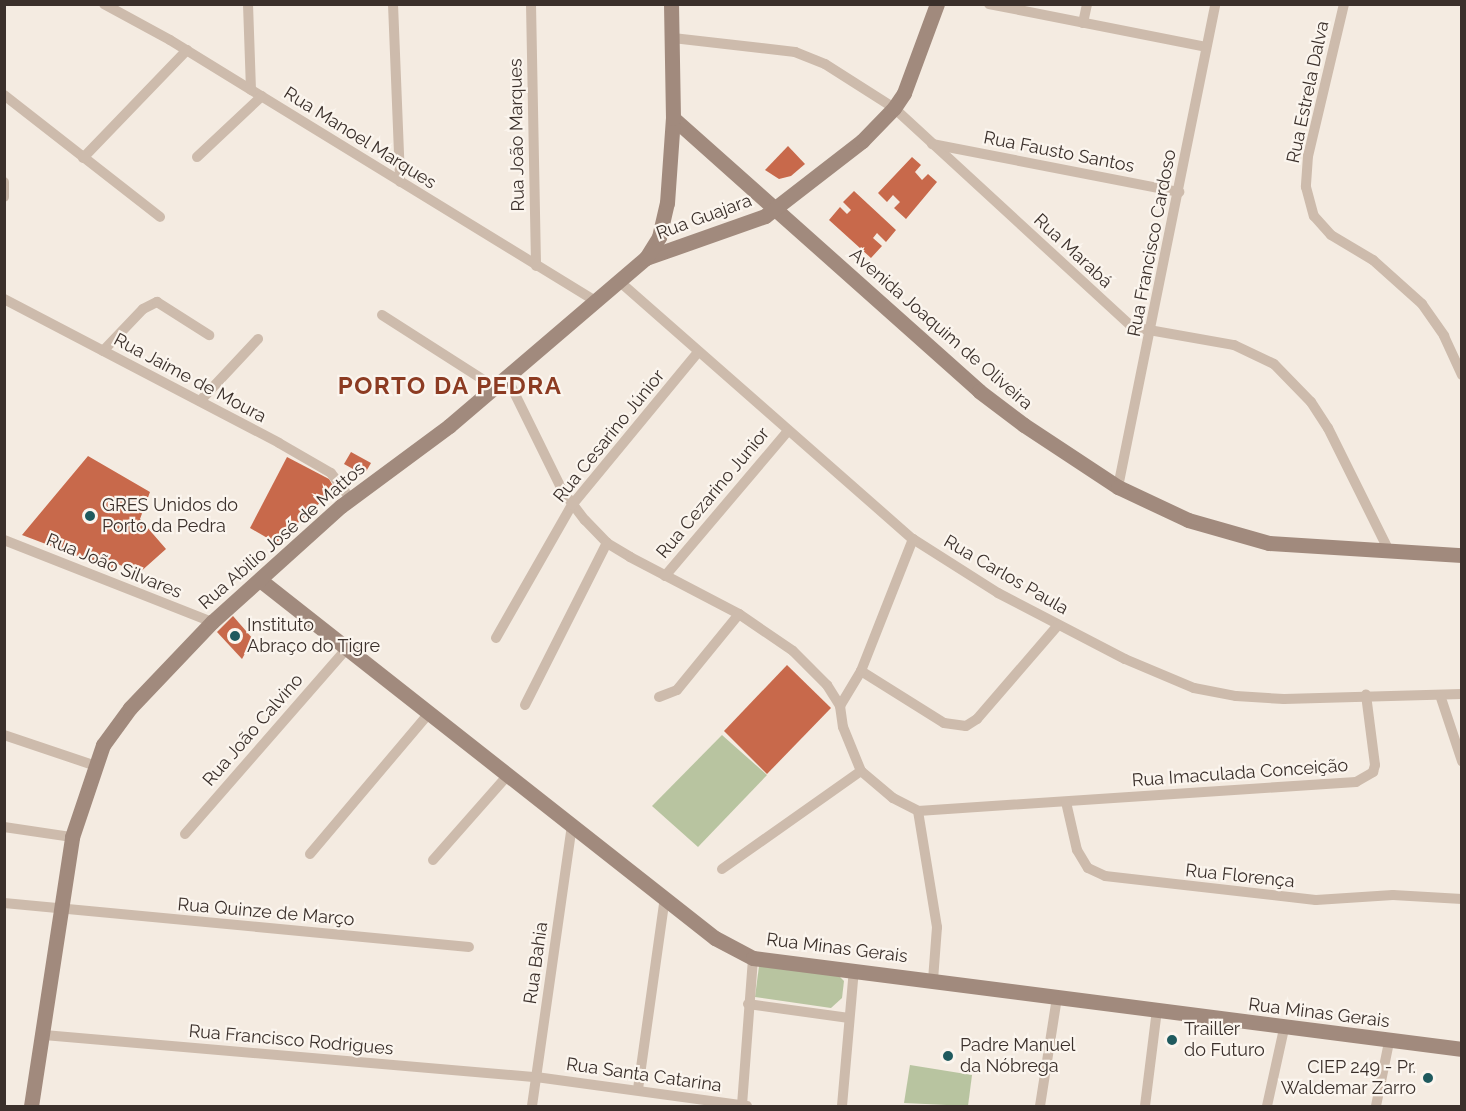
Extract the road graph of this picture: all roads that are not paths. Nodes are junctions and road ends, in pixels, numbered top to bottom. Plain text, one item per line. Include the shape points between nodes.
1 (104, 4) edge
2 (248, 4) edge
3 (393, 4) edge
4 (531, 4) edge
5 (672, 4) edge
6 (937, 4) edge
7 (988, 4) edge
8 (1087, 4) edge
9 (1215, 4) edge
10 (1344, 4) edge
11 (1083, 23) junction
12 (673, 38) junction
13 (1206, 47) junction
14 (187, 50) junction
15 (251, 90) junction
16 (4, 95) edge
17 (262, 96) junction
18 (894, 108) junction
19 (673, 118) junction
20 (932, 144) junction
21 (196, 157) dead end
22 (83, 158) junction
23 (4, 182) edge
24 (400, 182) junction
25 (1179, 192) junction
26 (4, 197) edge
27 (775, 209) junction
28 (160, 217) dead end
29 (646, 258) junction
30 (536, 266) junction
31 (620, 282) junction
32 (4, 299) edge
33 (597, 302) junction
34 (382, 315) dead end
35 (1152, 333) junction
36 (209, 335) dead end
37 (258, 339) dead end
38 (102, 351) junction
39 (698, 352) junction
40 (1461, 372) edge
41 (501, 383) junction
42 (200, 401) junction
43 (788, 431) junction
44 (1118, 486) junction
45 (350, 498) junction
46 (572, 505) junction
47 (913, 539) junction
48 (4, 540) edge
49 (607, 543) junction
50 (1389, 551) junction
51 (1461, 555) edge
52 (664, 576) junction
53 (260, 580) junction
54 (739, 614) junction
55 (212, 622) junction
56 (1058, 625) junction
57 (496, 638) dead end
58 (347, 648) junction
59 (861, 670) junction
60 (1461, 694) edge
61 (1366, 695) junction
62 (1440, 695) junction
63 (659, 697) dead end
64 (525, 705) dead end
65 (840, 706) junction
66 (429, 713) junction
67 (4, 735) edge
68 (1461, 761) edge
69 (93, 765) junction
70 (861, 771) junction
71 (508, 775) junction
72 (1066, 802) junction
73 (918, 811) junction
74 (572, 825) junction
75 (4, 827) edge
76 (185, 834) dead end
77 (72, 837) junction
78 (309, 854) dead end
79 (433, 860) dead end
80 (722, 869) dead end
81 (665, 897) junction
82 (1461, 898) edge
83 (4, 903) edge
84 (60, 911) junction
85 (469, 947) dead end
86 (753, 958) junction
87 (854, 970) junction
88 (933, 980) junction
89 (1057, 998) junction
90 (748, 1004) junction
91 (1156, 1010) junction
92 (849, 1018) junction
93 (1284, 1029) junction
94 (44, 1035) junction
95 (1389, 1042) junction
96 (1461, 1048) edge
97 (536, 1077) junction
98 (638, 1089) junction
99 (744, 1106) edge
100 (31, 1107) edge
101 (532, 1107) edge
102 (842, 1107) edge
103 (1040, 1107) edge
104 (1145, 1107) edge
105 (1267, 1107) edge
106 (1376, 1107) edge

1 - 14 street, Rua Manoel Marques
2 - 15 street
3 - 24 street
4 - 30 street, Rua João Marques
5 - 12 main road, Rua Abilio José de Mattos
6 - 18 main road, Rua Guajara via 914,70
7 - 11 street
8 - 11 street
9 - 13 street, Rua Francisco Cardoso
10 - 40 street, Rua Estrela Dalva via 1308,156 1306,187 1314,216 1331,235 1373,260 1422,304 1444,336
11 - 13 street
12 - 18 street, Rua Marabá via 795,52 825,64
12 - 19 main road, Rua Abilio José de Mattos
13 - 25 street, Rua Francisco Cardoso
14 - 15 street, Rua Manoel Marques
14 - 22 street
15 - 17 street, Rua Manoel Marques
16 - 22 street
17 - 21 street
17 - 24 street, Rua Manoel Marques
18 - 20 street, Rua Marabá
18 - 27 main road, Rua Guajara via 862,141
19 - 27 main road, Avenida Joaquim de Oliveira
19 - 29 main road, Rua Abilio José de Mattos via 664,222
20 - 25 street, Rua Fausto Santos
20 - 35 street, Rua Marabá via 1122,319 1132,327
22 - 28 street
23 - 26 street
24 - 30 street, Rua Manoel Marques
25 - 35 street, Rua Francisco Cardoso
27 - 29 main road, Rua Guajara via 750,224
27 - 44 main road, Avenida Joaquim de Oliveira via 979,391 1024,426
29 - 31 main road, Rua Abilio José de Mattos
30 - 33 street, Rua Manoel Marques
31 - 33 main road, Rua Abilio José de Mattos
31 - 39 street, Rua Carlos Paula
32 - 38 street, Rua Jaime de Moura
33 - 41 main road, Rua Abilio José de Mattos
34 - 41 street
35 - 44 street, Rua Francisco Cardoso
35 - 50 street, Rua Marabá via 1234,345 1274,364 1311,402 1328,428
36 - 38 street via 157,302 143,309
37 - 42 street
38 - 42 street, Rua Jaime de Moura
39 - 43 street, Rua Carlos Paula
39 - 46 street, Rua Cesarino Júnior
41 - 45 main road, Rua Abilio José de Mattos
41 - 46 street
42 - 45 street, Rua Jaime de Moura via 331,473
43 - 47 street, Rua Carlos Paula
43 - 52 street, Rua Cezarino Junior
44 - 50 main road, Avenida Joaquim de Oliveira via 1188,520 1269,543
45 - 53 main road, Rua Abilio José de Mattos
46 - 49 street
46 - 57 street, Rua Cesarino Júnior
47 - 56 street, Rua Carlos Paula via 998,593
47 - 59 street
48 - 55 street, Rua João Silvares
49 - 52 street
49 - 64 street
50 - 51 main road, Avenida Joaquim de Oliveira
52 - 54 street
53 - 55 main road, Rua Abilio José de Mattos
53 - 58 main road, Rua Minas Gerais
54 - 63 street via 672,695
54 - 65 street via 793,651 827,685
55 - 69 main road, Rua Abilio José de Mattos via 124,714
56 - 59 street via 966,726 944,723
56 - 61 street, Rua Carlos Paula via 1194,688 1284,699
58 - 66 main road, Rua Minas Gerais
58 - 76 street, Rua João Calvino
59 - 65 street
60 - 62 street, Rua Carlos Paula
61 - 62 street, Rua Carlos Paula
61 - 72 street, Rua Imaculada Conceição via 1375,765 1373,772 1356,782
62 - 68 street
65 - 70 street via 843,727
66 - 71 main road, Rua Minas Gerais
66 - 78 street
67 - 69 street
69 - 77 main road, Rua Abilio José de Mattos
70 - 73 street via 893,798
70 - 80 street
71 - 74 main road, Rua Minas Gerais
71 - 79 street
72 - 73 street
72 - 82 street, Rua Florença via 1077,850 1088,868 1104,876 1316,900 1393,895
73 - 88 street via 937,927
74 - 81 main road, Rua Minas Gerais
74 - 97 street, Rua Bahia
75 - 77 street
77 - 84 main road, Rua Abilio José de Mattos
81 - 86 main road, Rua Minas Gerais via 715,938
81 - 98 street
83 - 84 street, Rua Quinze de Março
84 - 85 street, Rua Quinze de Março
84 - 94 main road, Rua Abilio José de Mattos
86 - 87 main road, Rua Minas Gerais
86 - 90 street
87 - 88 main road, Rua Minas Gerais
87 - 92 street
88 - 89 main road, Rua Minas Gerais
89 - 91 main road, Rua Minas Gerais
89 - 103 street
90 - 92 street
90 - 99 street
91 - 93 main road, Rua Minas Gerais
91 - 104 street
92 - 102 street
93 - 95 main road, Rua Minas Gerais
93 - 105 street
94 - 97 street, Rua Francisco Rodrigues
94 - 100 main road, Rua Abilio José de Mattos
95 - 96 main road, Rua Minas Gerais
95 - 106 street
97 - 98 street, Rua Santa Catarina
97 - 101 street, Rua Bahia
98 - 99 street, Rua Santa Catarina

